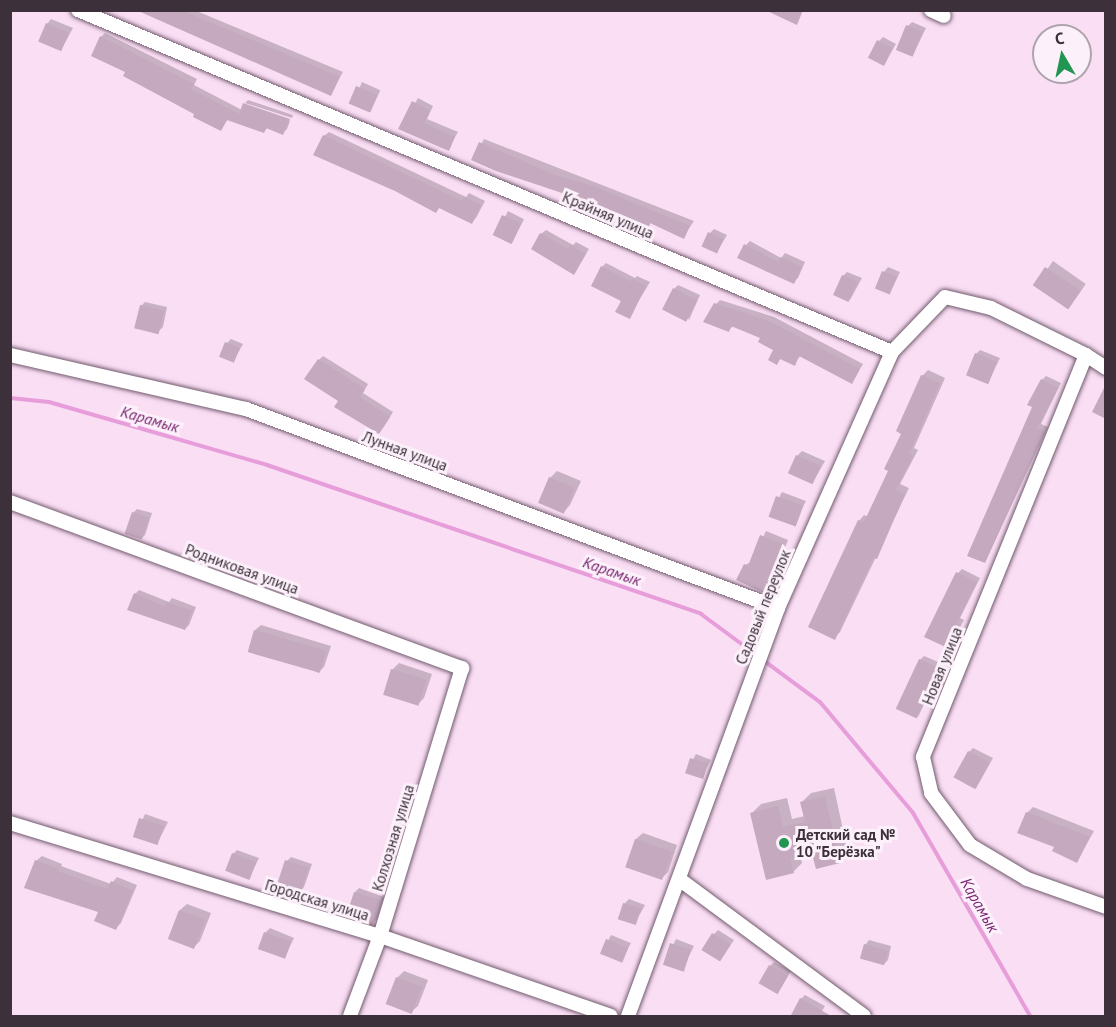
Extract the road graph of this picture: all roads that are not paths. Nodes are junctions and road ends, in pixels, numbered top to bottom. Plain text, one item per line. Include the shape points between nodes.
1 (78, 10) edge
2 (892, 352) junction
3 (10, 355) edge
4 (1086, 355) junction
5 (1106, 368) edge
6 (10, 502) edge
7 (778, 608) junction
8 (462, 668) joint
9 (10, 823) edge
10 (679, 879) junction
11 (1106, 907) edge
12 (380, 936) junction
13 (350, 1017) edge
14 (611, 1017) edge
15 (628, 1017) edge
16 (864, 1017) edge

1 - 2 street, Крайняя улица
2 - 4 street via 945,297 991,308
2 - 7 street, Садовый переулок
3 - 7 street, Лунная улица via 246,409
4 - 5 street
4 - 11 street, Новая улица via 923,758 932,794 970,845 1028,879
6 - 8 street, Родниковая улица
7 - 10 street, Садовый переулок
8 - 12 street, Колхозная улица
9 - 12 street, Городская улица
10 - 15 street, Садовый переулок
10 - 16 street
12 - 13 street, Колхозная улица
12 - 14 street, Городская улица

